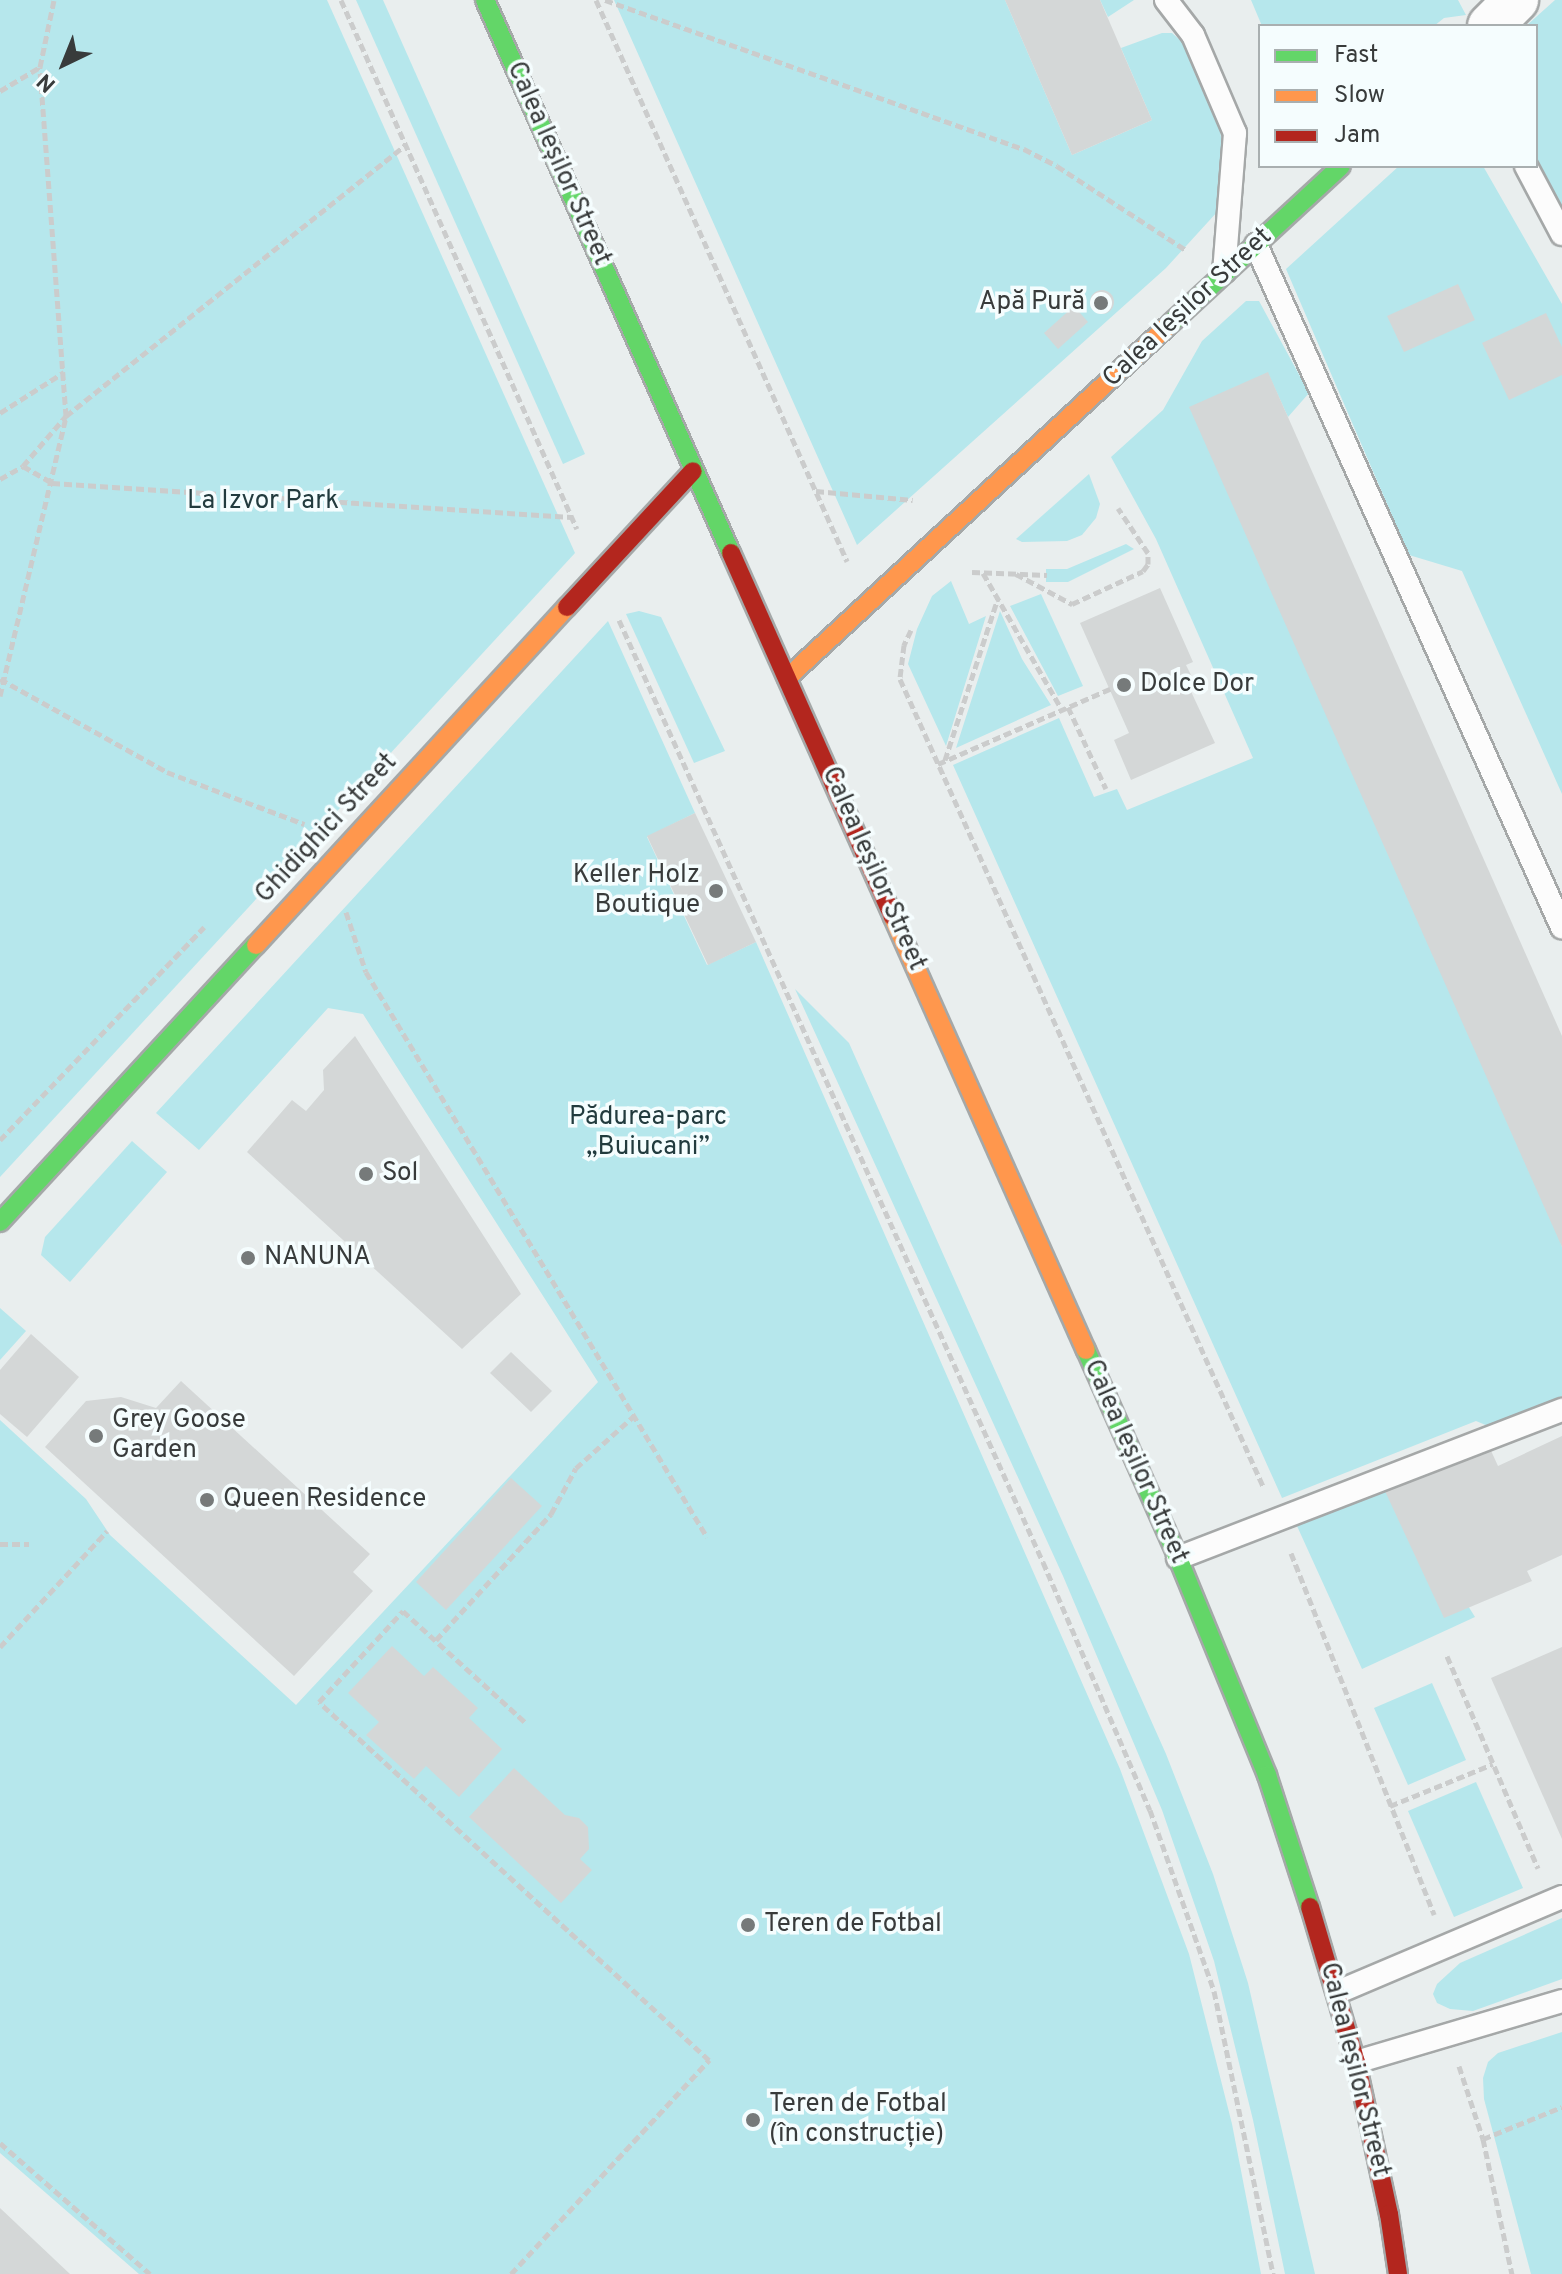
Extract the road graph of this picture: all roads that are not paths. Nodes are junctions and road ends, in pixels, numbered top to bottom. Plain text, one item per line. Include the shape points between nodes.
1 (485, 0) edge
2 (1166, 0) edge
3 (1516, 0) edge
4 (1492, 24) edge
5 (1339, 168) edge
6 (1527, 168) edge
7 (1562, 234) edge
8 (1256, 245) junction
9 (1223, 275) junction
10 (693, 471) junction
11 (787, 678) junction
12 (1562, 927) edge
13 (0, 1222) edge
14 (1562, 1410) edge
15 (1178, 1558) junction
16 (1557, 1899) edge
17 (1338, 1992) junction
18 (1562, 2001) edge
19 (1356, 2062) junction
20 (1398, 2274) edge

1 - 10 main road, Calea Ieșilor Street
2 - 9 lane via 1193,35 1235,133
3 - 4 street
5 - 8 main road, Calea Ieșilor Street
6 - 7 lane
8 - 9 main road, Calea Ieșilor Street
8 - 12 lane
9 - 11 main road, Calea Ieșilor Street
10 - 11 main road, Calea Ieșilor Street
10 - 13 main road, Ghidighici Street
11 - 15 main road, Calea Ieșilor Street
14 - 15 lane
15 - 17 main road, Calea Ieșilor Street via 1267,1775
16 - 17 lane
17 - 19 main road, Calea Ieșilor Street
18 - 19 lane
19 - 20 main road, Calea Ieșilor Street

